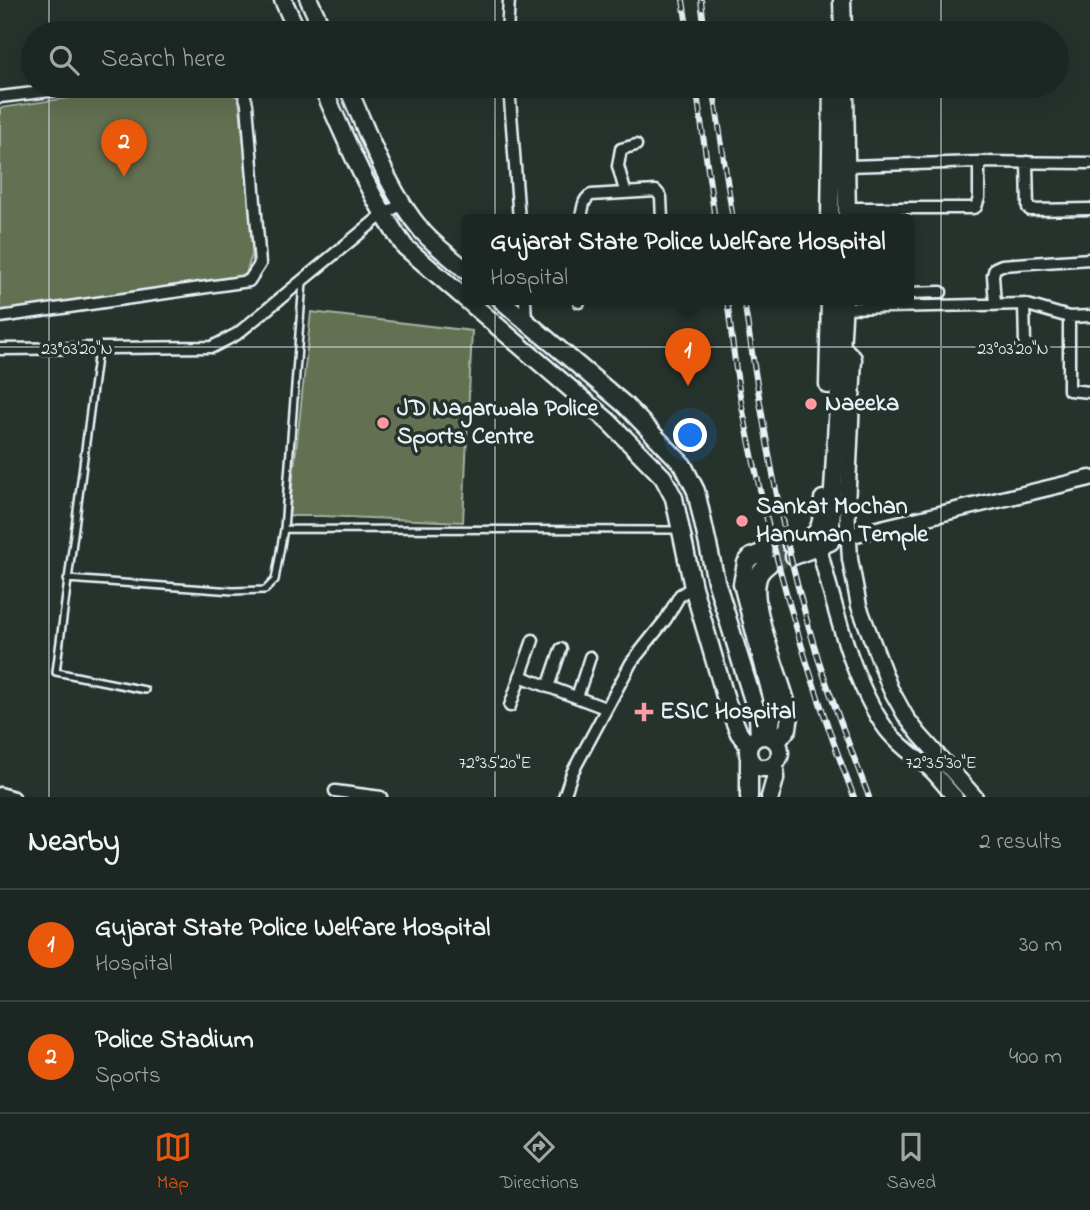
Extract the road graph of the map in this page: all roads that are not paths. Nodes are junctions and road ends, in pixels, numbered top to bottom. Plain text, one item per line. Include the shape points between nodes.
1 (283, 0) edge
2 (309, 0) edge
3 (509, 0) edge
4 (832, 0) edge
5 (842, 0) edge
6 (293, 21) edge
7 (319, 21) edge
8 (508, 21) edge
9 (832, 21) edge
10 (843, 21) edge
11 (21, 94) edge
12 (0, 97) edge
13 (245, 98) edge
14 (326, 98) edge
15 (352, 98) edge
16 (510, 98) edge
17 (832, 98) edge
18 (845, 98) edge
19 (636, 145) dead end
20 (979, 162) junction
21 (1027, 162) junction
22 (1090, 163) edge
23 (847, 166) junction
24 (625, 191) junction
25 (402, 204) junction
26 (1090, 209) edge
27 (519, 214) edge
28 (582, 214) edge
29 (661, 214) edge
30 (830, 214) edge
31 (847, 214) edge
32 (382, 215) junction
33 (914, 215) edge
34 (929, 215) dead end
35 (1090, 259) edge
36 (462, 267) edge
37 (303, 278) junction
38 (941, 292) dead end
39 (914, 293) edge
40 (462, 296) edge
41 (914, 304) edge
42 (1024, 304) junction
43 (473, 305) edge
44 (506, 305) edge
45 (525, 305) edge
46 (839, 305) edge
47 (995, 305) junction
48 (1090, 316) edge
49 (0, 317) edge
50 (1069, 317) junction
51 (526, 321) junction
52 (1025, 344) dead end
53 (835, 345) junction
54 (0, 349) edge
55 (98, 350) junction
56 (833, 376) junction
57 (1090, 392) edge
58 (1090, 478) edge
59 (284, 529) junction
60 (680, 530) junction
61 (849, 536) junction
62 (819, 548) junction
63 (768, 558) tunnel mouth
64 (67, 579) junction
65 (693, 587) junction
66 (533, 639) dead end
67 (561, 649) dead end
68 (590, 657) dead end
69 (520, 677) junction
70 (548, 687) junction
71 (145, 690) dead end
72 (577, 697) junction
73 (510, 706) dead end
74 (605, 708) junction
75 (919, 734) junction
76 (760, 744) junction
77 (904, 748) junction
78 (775, 764) junction
79 (335, 791) dead end
80 (0, 793) edge
81 (14, 797) edge
82 (381, 797) edge
83 (564, 797) edge
84 (749, 797) edge
85 (770, 797) edge
86 (954, 797) edge
87 (975, 797) edge

1 - 6 main road
2 - 7 main road
3 - 8 street
4 - 9 main road
5 - 10 main road
11 - 12 street
13 - 49 street via 260,264 249,281
14 - 32 main road
15 - 25 main road
16 - 27 street
17 - 30 main road
18 - 23 main road
19 - 24 street via 621,149 618,166
20 - 21 street
20 - 23 street
20 - 31 street via 976,207
21 - 22 street
21 - 26 street via 1030,210
23 - 31 main road
24 - 28 street via 586,198
24 - 29 street via 656,191
25 - 32 street
25 - 36 main road via 424,233
32 - 37 street
32 - 40 main road via 405,247
33 - 34 street
35 - 47 street via 995,268
37 - 55 street via 237,334 212,348
37 - 59 lane
38 - 39 street
41 - 47 street
42 - 47 street
42 - 50 street
42 - 52 street
43 - 60 main road via 608,421 663,477 674,498
44 - 51 main road
45 - 51 street
46 - 53 main road
48 - 50 street
50 - 57 street via 1069,390
51 - 76 main road via 625,405 683,464 696,491 716,581 758,717
53 - 56 main road
53 - 61 street via 854,358
54 - 55 street
55 - 64 lane
56 - 62 main road via 832,531 830,542
56 - 62 main road via 823,516 818,533 792,551
58 - 61 street
59 - 60 lane
59 - 64 lane via 275,580 265,590
60 - 65 main road
61 - 75 street via 859,606 890,688
62 - 77 street via 835,610 864,689 886,729
63 - 76 main road via 751,557 742,584 774,705
64 - 71 lane via 56,672
65 - 74 street via 680,595
65 - 76 main road via 739,733
66 - 69 street
67 - 70 street
68 - 72 street
69 - 70 street
69 - 73 street
70 - 72 street
72 - 74 street
74 - 83 street
75 - 77 street
75 - 87 street
76 - 78 main road via 780,756
76 - 78 main road via 761,768
76 - 84 main road
77 - 86 street
78 - 85 main road
79 - 82 street
80 - 81 street

